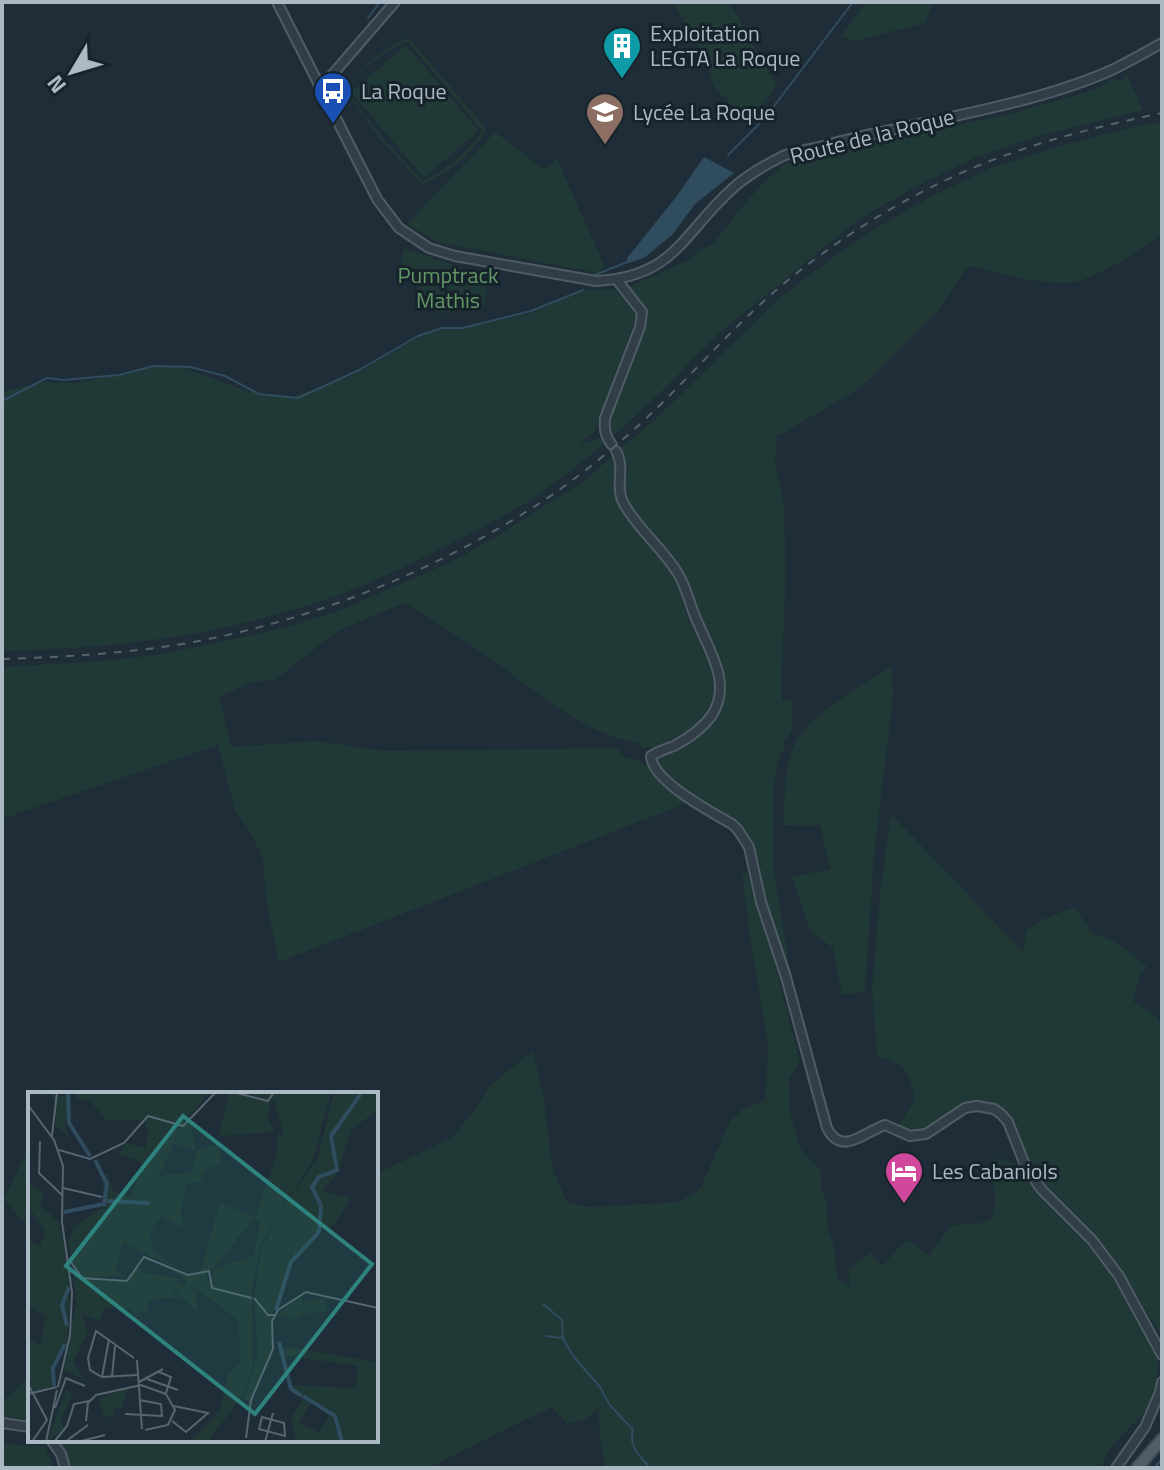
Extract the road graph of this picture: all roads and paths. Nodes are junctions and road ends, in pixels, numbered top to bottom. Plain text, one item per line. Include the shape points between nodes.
1 (277, 2) edge
2 (395, 2) edge
3 (1162, 43) edge
4 (319, 86) junction
5 (617, 280) junction
6 (1162, 1355) edge
7 (1162, 1382) edge
8 (2, 1423) edge
9 (28, 1427) edge
10 (1162, 1439) edge
11 (52, 1442) edge
12 (65, 1468) edge
13 (1116, 1468) edge
14 (1137, 1468) edge

1 - 4 street, Route de la Roque
2 - 4 street
3 - 5 street, Route de la Roque via 1068,86 786,155 730,191 671,254 647,270
4 - 5 street, Route de la Roque via 377,199 413,239 455,256 580,279
5 - 6 street via 642,312 605,418 604,430 621,459 622,501 678,574 717,663 720,682 719,699 702,727 651,756 651,761 686,796 732,824 749,847 832,1138 853,1141 885,1125 910,1136 926,1134 965,1108 994,1109 1008,1122 1041,1189 1119,1276
7 - 13 street via 1145,1427
8 - 9 street
10 - 14 main road
11 - 12 street

